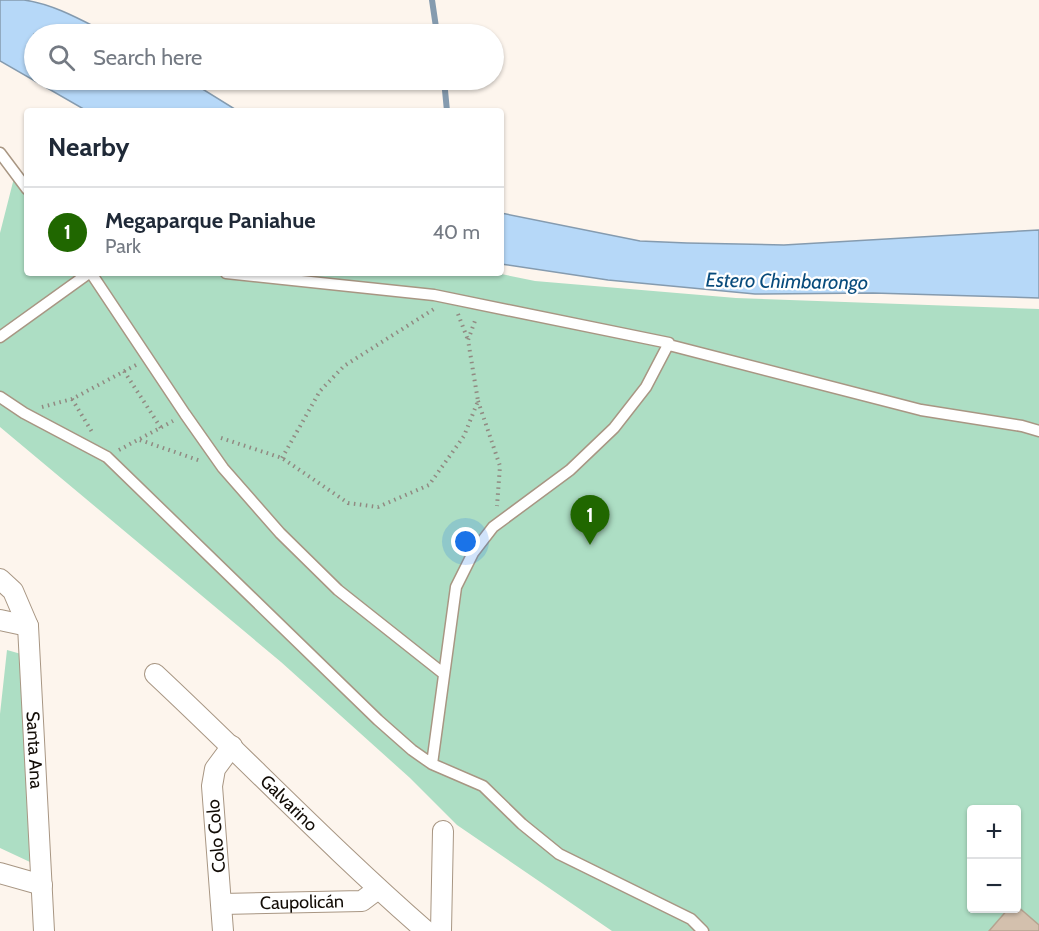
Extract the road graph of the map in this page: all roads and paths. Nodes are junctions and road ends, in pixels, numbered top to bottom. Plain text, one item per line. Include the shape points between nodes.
1 (0, 153) edge
2 (24, 185) edge
3 (86, 276) edge
4 (92, 276) edge
5 (253, 276) edge
6 (452, 298) junction
7 (482, 304) junction
8 (0, 337) edge
9 (468, 340) junction
10 (669, 345) junction
11 (148, 358) junction
12 (124, 371) junction
13 (0, 397) edge
14 (72, 399) junction
15 (477, 400) junction
16 (24, 413) junction
17 (184, 414) junction
18 (160, 428) junction
19 (197, 431) junction
20 (1039, 431) edge
21 (139, 439) junction
22 (106, 457) junction
23 (282, 458) junction
24 (223, 468) junction
25 (493, 527) junction
26 (0, 579) edge
27 (1, 623) edge
28 (28, 626) junction
29 (155, 674) dead end
30 (444, 674) junction
31 (232, 746) junction
32 (432, 764) junction
33 (443, 831) dead end
34 (0, 873) edge
35 (42, 885) junction
36 (378, 889) junction
37 (222, 904) junction
38 (44, 931) edge
39 (223, 931) edge
40 (426, 931) edge
41 (441, 931) edge
42 (703, 931) edge

1 - 2 lane
3 - 8 lane
4 - 11 lane
5 - 6 lane
6 - 7 lane
6 - 9 path
6 - 23 path via 344,366 320,391
7 - 9 path
7 - 10 lane
9 - 15 path
10 - 20 lane via 921,410
10 - 25 lane via 646,387 614,428 570,470
11 - 12 path
11 - 17 lane
12 - 14 path
12 - 18 path
13 - 16 lane
14 - 16 path
14 - 22 path
15 - 23 path via 464,436 429,484 378,507 348,503
15 - 25 path via 500,466
16 - 22 lane
17 - 18 path
17 - 19 lane
18 - 21 path
19 - 23 path
19 - 24 lane
21 - 22 path
21 - 24 path
22 - 32 lane via 378,720
24 - 30 lane via 280,533 338,590
25 - 30 lane via 473,553 456,587
26 - 28 street, Santa Ana via 13,591
27 - 28 street
28 - 35 street, Santa Ana
29 - 31 street, Galvarino
30 - 32 lane
31 - 36 street, Galvarino
31 - 37 street, Colo Colo via 215,769 212,786
32 - 42 lane via 483,786 559,854 691,919
33 - 41 street
34 - 35 street
35 - 38 street, Santa Ana
36 - 37 street, Caupolicán via 362,901
36 - 40 street, Galvarino
37 - 39 street, Colo Colo

